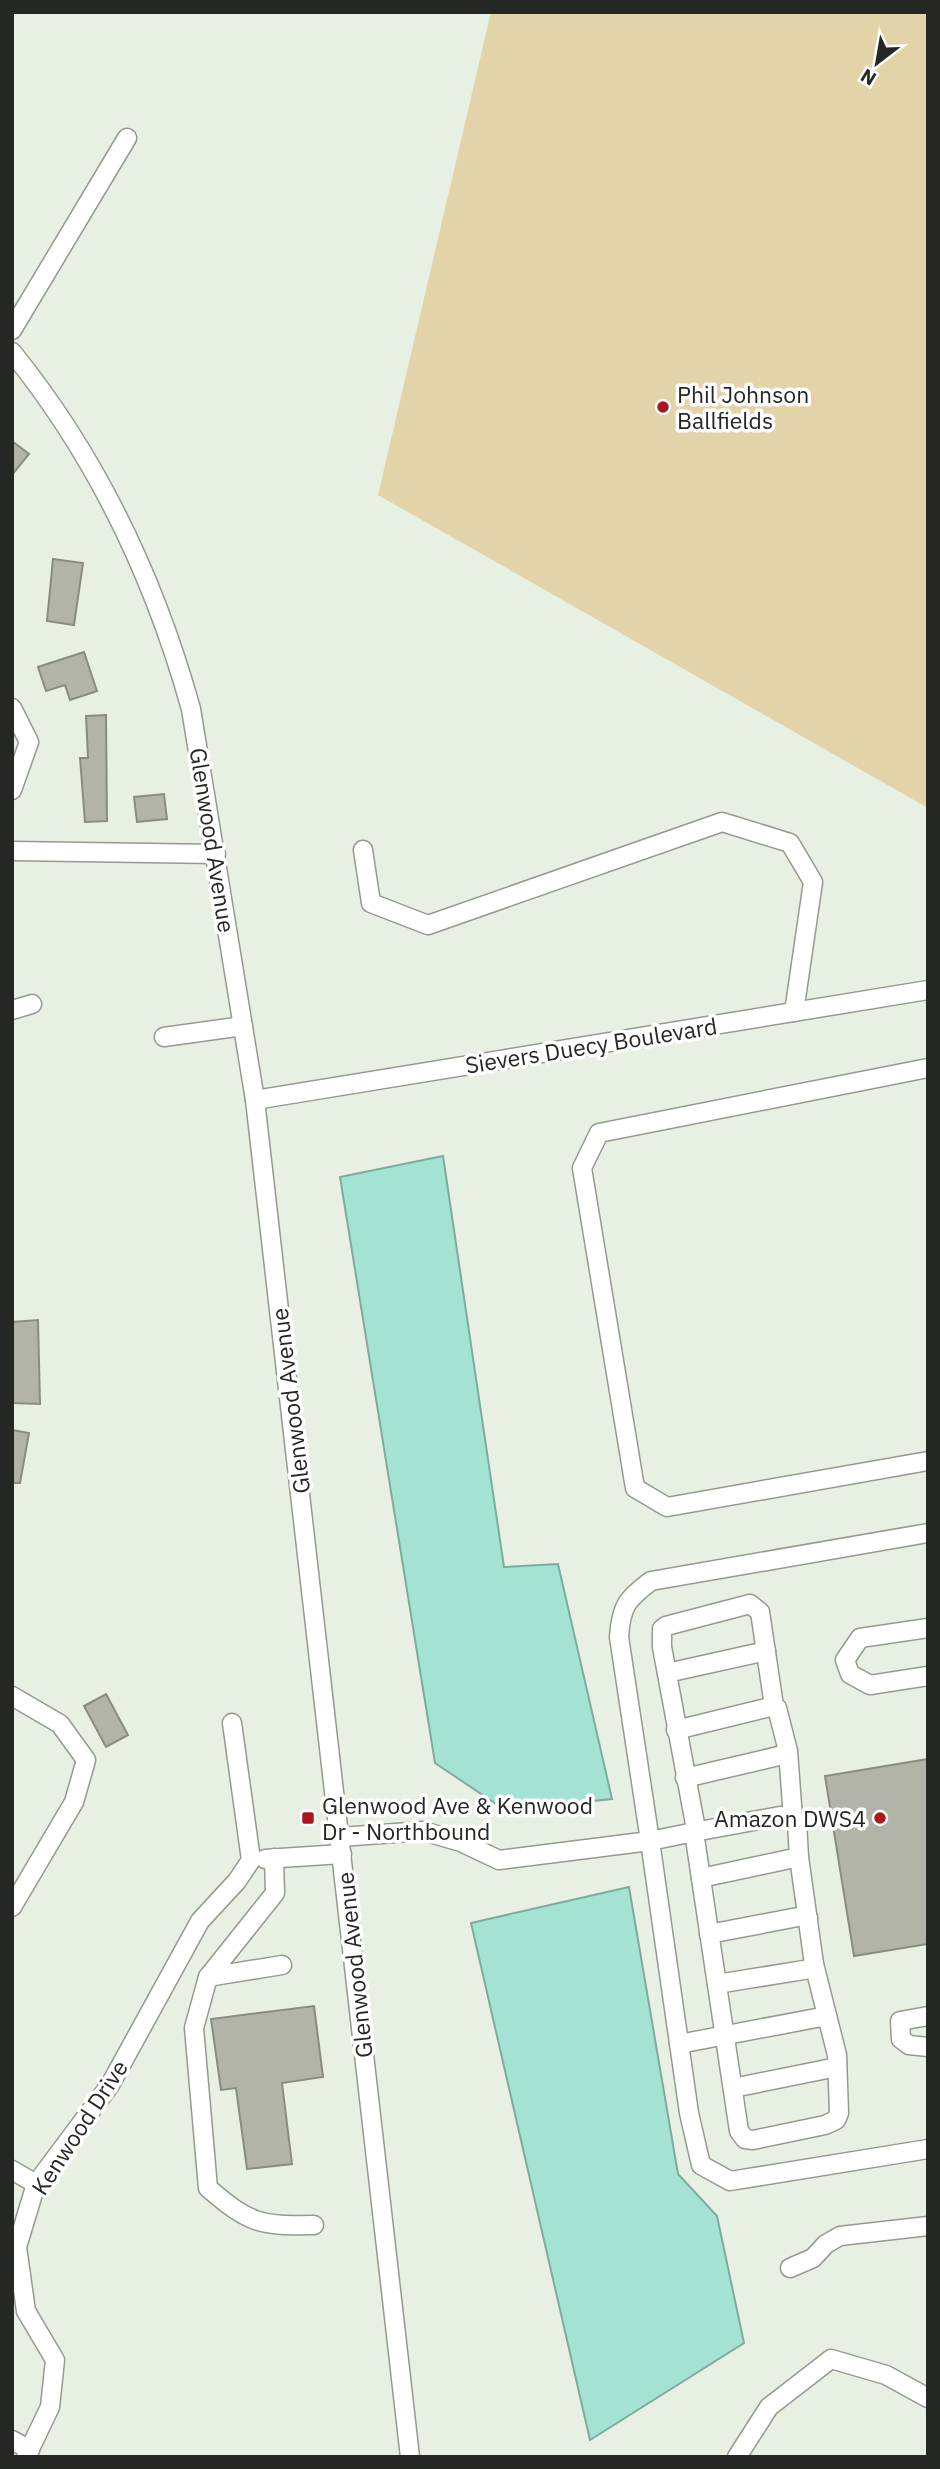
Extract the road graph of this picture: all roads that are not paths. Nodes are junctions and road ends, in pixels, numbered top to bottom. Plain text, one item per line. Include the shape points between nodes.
1 (127, 138) dead end
2 (12, 330) edge
3 (12, 352) edge
4 (18, 371) edge
5 (12, 708) edge
6 (12, 790) edge
7 (363, 850) dead end
8 (12, 851) edge
9 (216, 853) junction
10 (928, 990) edge
11 (32, 1004) dead end
12 (12, 1010) edge
13 (794, 1012) junction
14 (243, 1026) junction
15 (164, 1037) dead end
16 (928, 1068) edge
17 (255, 1100) junction
18 (928, 1461) edge
19 (928, 1533) edge
20 (928, 1628) edge
21 (766, 1651) junction
22 (667, 1673) junction
23 (928, 1676) edge
24 (12, 1696) edge
25 (774, 1706) junction
26 (232, 1723) dead end
27 (676, 1730) junction
28 (787, 1754) junction
29 (685, 1777) junction
30 (793, 1818) junction
31 (694, 1832) junction
32 (650, 1841) junction
33 (341, 1845) junction
34 (799, 1857) junction
35 (274, 1858) junction
36 (251, 1860) junction
37 (701, 1878) junction
38 (12, 1907) edge
39 (808, 1918) junction
40 (709, 1934) junction
41 (814, 1964) junction
42 (282, 1965) dead end
43 (208, 1977) junction
44 (717, 1984) junction
45 (827, 2016) junction
46 (928, 2016) edge
47 (725, 2037) junction
48 (679, 2044) junction
49 (928, 2047) edge
50 (837, 2064) junction
51 (733, 2088) junction
52 (928, 2149) edge
53 (12, 2170) edge
54 (36, 2184) junction
55 (314, 2225) dead end
56 (928, 2225) edge
57 (790, 2269) dead end
58 (928, 2398) edge
59 (12, 2440) edge
60 (28, 2454) edge
61 (410, 2457) edge
62 (737, 2457) edge

1 - 2 street
3 - 4 street, Glenwood Avenue
4 - 9 street, Glenwood Avenue via 37,383 88,460 141,564 175,648 191,709
5 - 6 street via 29,742
7 - 13 street via 371,903 428,925 722,822 790,843 813,882
8 - 9 street
9 - 14 street, Glenwood Avenue
10 - 13 street, Sievers Duecy Boulevard
11 - 12 street
13 - 17 street, Sievers Duecy Boulevard
14 - 15 street
14 - 17 street, Glenwood Avenue
16 - 18 street via 599,1133 582,1168 635,1488 667,1507
17 - 33 street, Glenwood Avenue
19 - 32 street via 651,1581 628,1599 618,1637
20 - 23 street via 860,1638 845,1660 850,1674 870,1685
21 - 22 street
21 - 22 street via 760,1612 750,1604 662,1629
21 - 25 street
22 - 27 street
24 - 38 street via 60,1724 86,1760 74,1802
25 - 27 street
25 - 28 street
26 - 36 street
27 - 29 street
28 - 29 street
28 - 30 street
29 - 31 street
30 - 31 street via 788,1815
30 - 34 street
31 - 32 street
31 - 37 street
32 - 33 street via 499,1860 461,1842 423,1832
32 - 48 street
33 - 35 street
33 - 61 street, Glenwood Avenue
34 - 37 street
34 - 39 street
35 - 36 street
35 - 43 street via 275,1893
36 - 54 street, Kenwood Drive via 200,1921 110,2085
37 - 40 street
39 - 40 street
39 - 41 street
40 - 44 street
41 - 44 street via 810,1969
41 - 45 street
42 - 43 street
43 - 55 street via 194,2028 208,2188 231,2208 266,2226
44 - 47 street
45 - 47 street
45 - 50 street
46 - 49 street via 900,2021 901,2039
47 - 48 street
47 - 51 street
48 - 52 street via 701,2165 730,2181
50 - 51 street
50 - 51 street via 839,2113 825,2125 746,2139 739,2131
53 - 54 street
54 - 60 street, Kenwood Drive via 17,2247 26,2311 55,2360 50,2407
56 - 57 street via 840,2236
58 - 62 street via 886,2375 831,2359 769,2407
59 - 60 street

